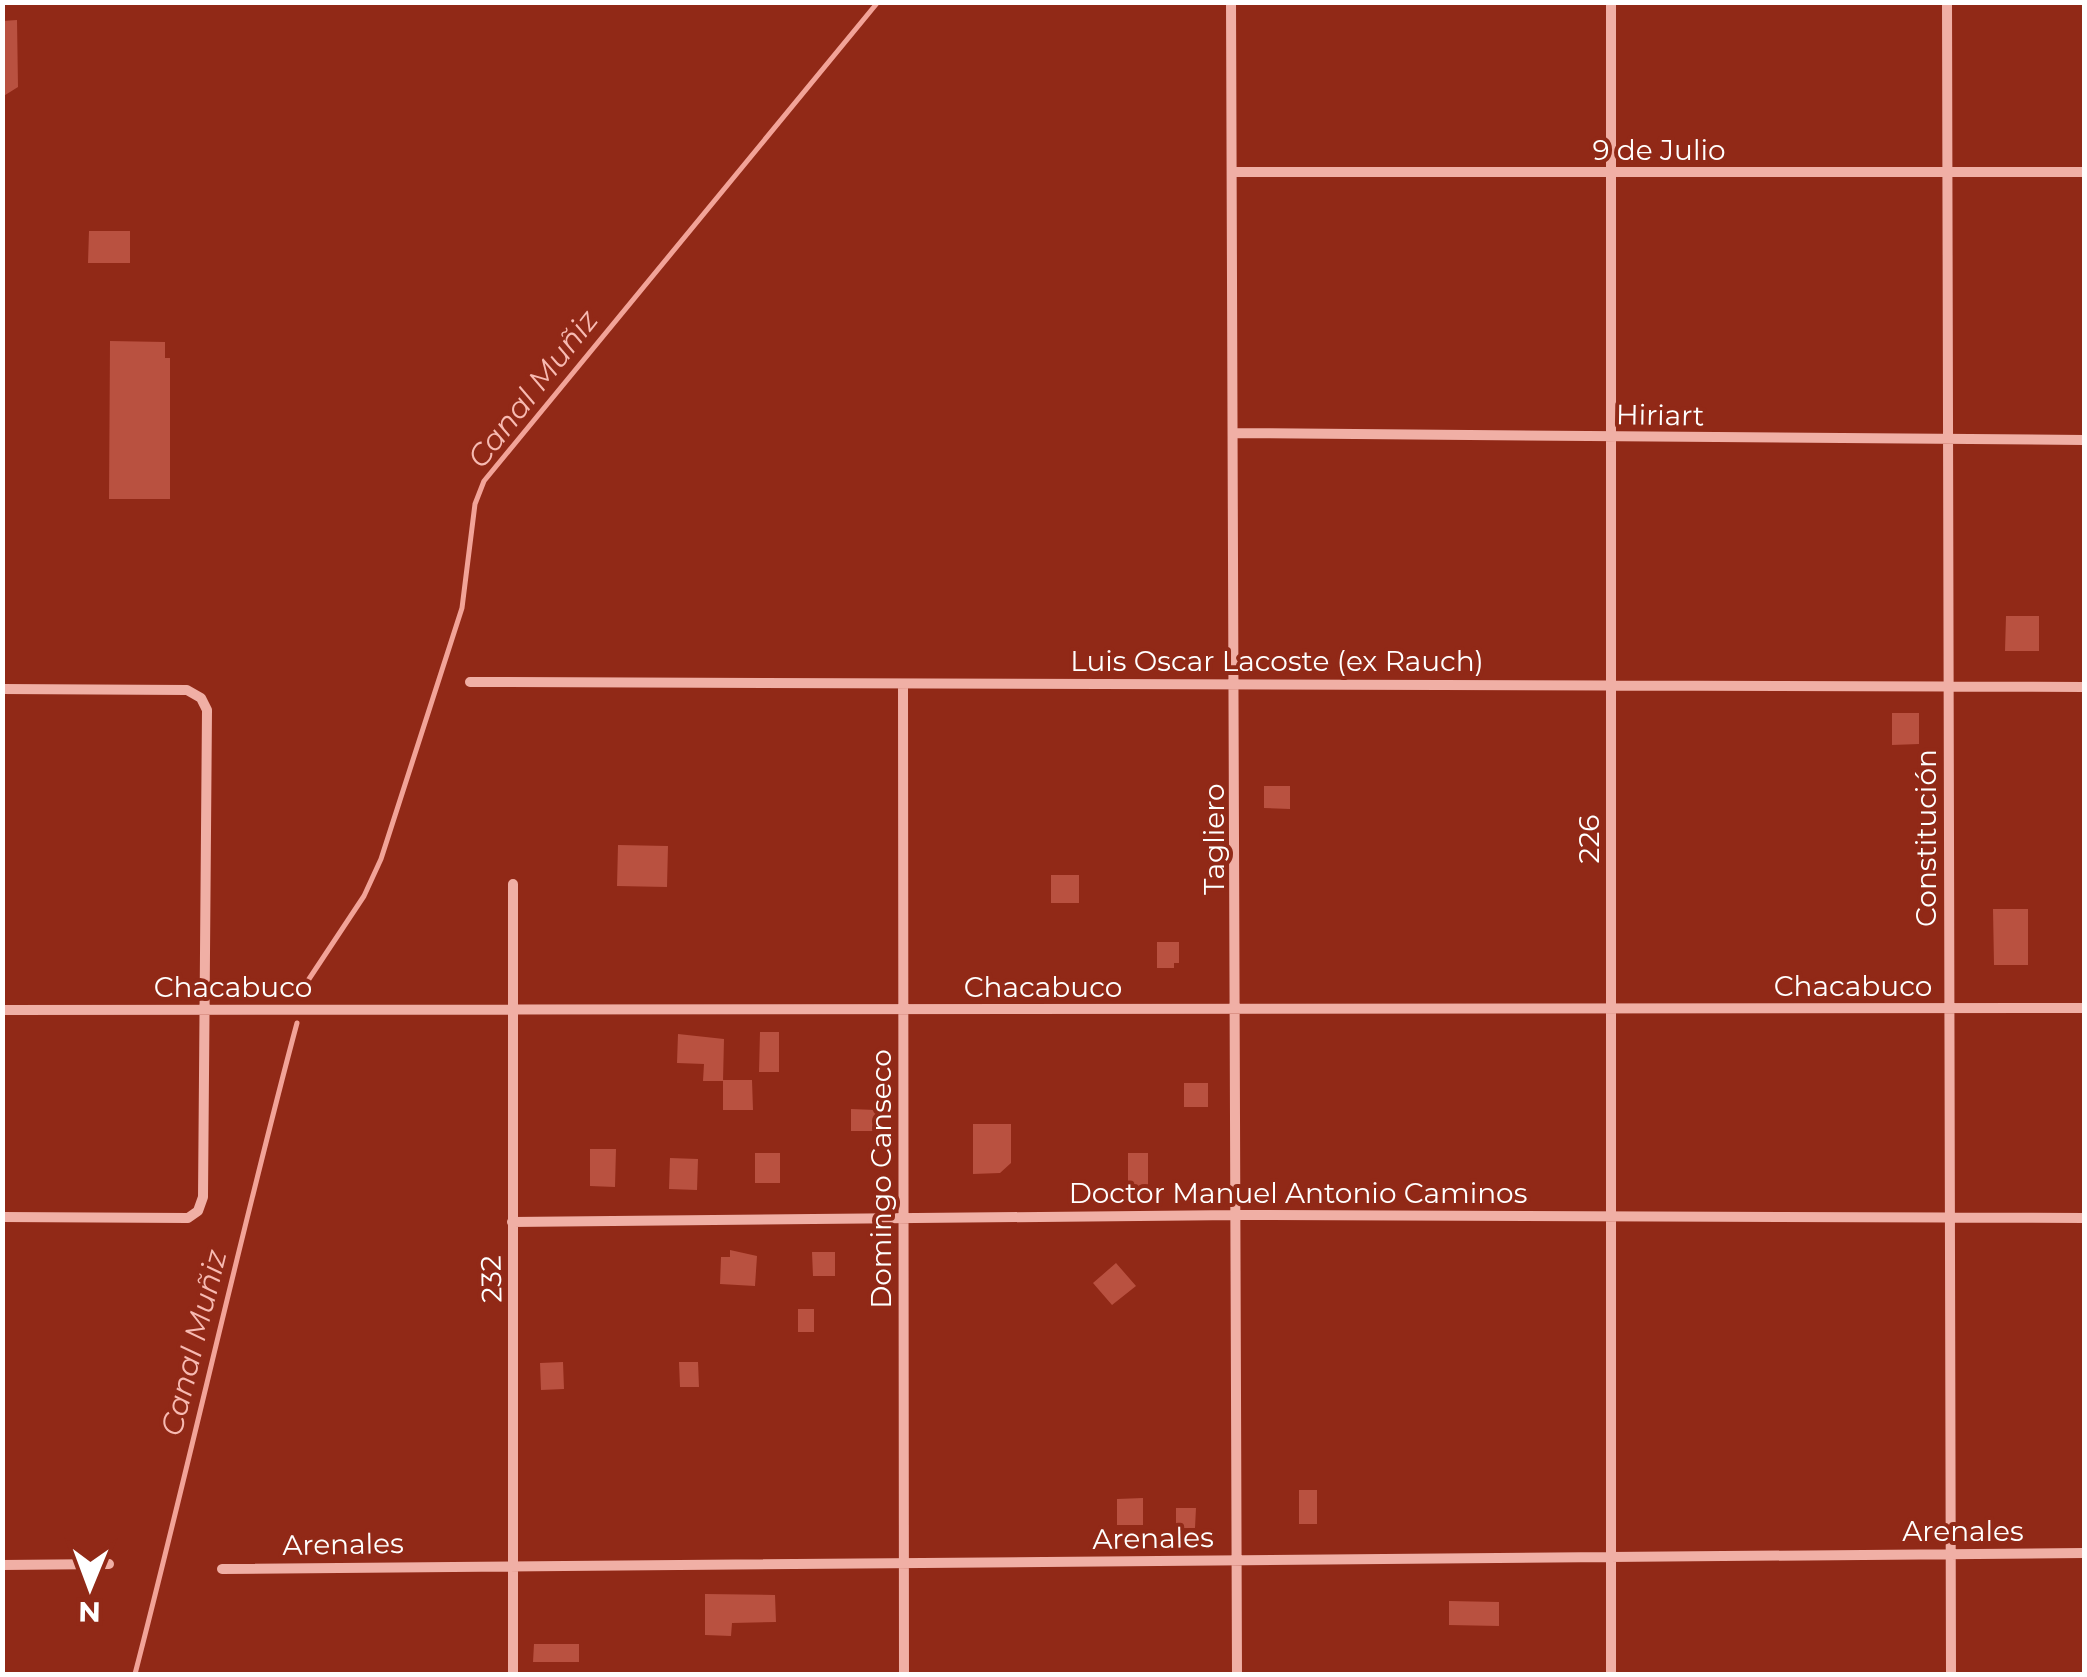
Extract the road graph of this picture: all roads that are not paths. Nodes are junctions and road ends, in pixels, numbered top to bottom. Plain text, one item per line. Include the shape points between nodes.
1 (1231, 2) edge
2 (1611, 2) edge
3 (1946, 2) edge
4 (1234, 172) junction
5 (1949, 172) junction
6 (2084, 172) edge
7 (1611, 173) junction
8 (1236, 433) junction
9 (1612, 436) junction
10 (1951, 440) junction
11 (2084, 440) edge
12 (470, 682) dead end
13 (1612, 683) junction
14 (902, 684) junction
15 (1236, 684) junction
16 (1949, 687) junction
17 (2084, 687) edge
18 (2, 689) edge
19 (513, 884) dead end
20 (1948, 1008) junction
21 (2084, 1008) edge
22 (515, 1009) junction
23 (1237, 1009) junction
24 (1612, 1009) junction
25 (2, 1010) edge
26 (204, 1010) junction
27 (903, 1010) junction
28 (1236, 1215) junction
29 (904, 1216) junction
30 (1612, 1216) junction
31 (2, 1217) edge
32 (1949, 1218) junction
33 (2084, 1218) edge
34 (512, 1222) junction
35 (1950, 1553) junction
36 (2084, 1553) edge
37 (1610, 1555) junction
38 (1236, 1560) junction
39 (904, 1562) junction
40 (514, 1563) junction
41 (109, 1564) dead end
42 (2, 1565) edge
43 (222, 1569) dead end
44 (514, 1674) edge
45 (904, 1674) edge
46 (1237, 1674) edge
47 (1611, 1674) edge
48 (1951, 1674) edge

1 - 4 street, Tagliero
2 - 7 street, 226
3 - 5 street, Constitución
4 - 7 street, 9 de Julio
4 - 8 street, Tagliero
5 - 6 street, 9 de Julio
5 - 7 street, 9 de Julio
5 - 10 street, Constitución
7 - 9 street, 226
8 - 9 street, Hiriart
8 - 15 street, Tagliero
9 - 10 street, Hiriart
9 - 13 street, 226
10 - 11 street, Hiriart
10 - 16 street, Constitución
12 - 14 street, Luis Oscar Lacoste (ex Rauch)
13 - 15 street, Luis Oscar Lacoste (ex Rauch)
13 - 16 street, Luis Oscar Lacoste (ex Rauch)
13 - 24 street, 226
14 - 15 street, Luis Oscar Lacoste (ex Rauch)
14 - 27 street, Domingo Canseco
15 - 23 street, Tagliero
16 - 17 street, Luis Oscar Lacoste (ex Rauch)
16 - 20 street, Constitución
18 - 26 street via 187,690 201,698 207,710
19 - 22 street, 232
20 - 21 street, Chacabuco
20 - 24 street, Chacabuco
20 - 32 street, Constitución
22 - 26 street, Chacabuco
22 - 27 street, Chacabuco
22 - 34 street, 232
23 - 24 street, Chacabuco
23 - 27 street, Chacabuco
23 - 28 street, Tagliero
24 - 30 street, 226
25 - 26 street, Chacabuco
26 - 31 street via 198,1210 188,1218
27 - 29 street, Domingo Canseco
28 - 29 street, Doctor Manuel Antonio Caminos
28 - 30 street, Doctor Manuel Antonio Caminos
28 - 38 street, Tagliero
29 - 34 street, Doctor Manuel Antonio Caminos
29 - 39 street, Domingo Canseco
30 - 32 street, Doctor Manuel Antonio Caminos
30 - 37 street, 226
32 - 33 street, Doctor Manuel Antonio Caminos
32 - 35 street, Constitución
34 - 40 street, 232
35 - 36 street, Arenales
35 - 37 street, Arenales
35 - 48 street, Constitución
37 - 38 street, Arenales
37 - 47 street, 226
38 - 39 street, Arenales
38 - 46 street, Tagliero
39 - 40 street, Arenales
39 - 45 street, Domingo Canseco
40 - 43 street, Arenales
40 - 44 street, 232
41 - 42 street

